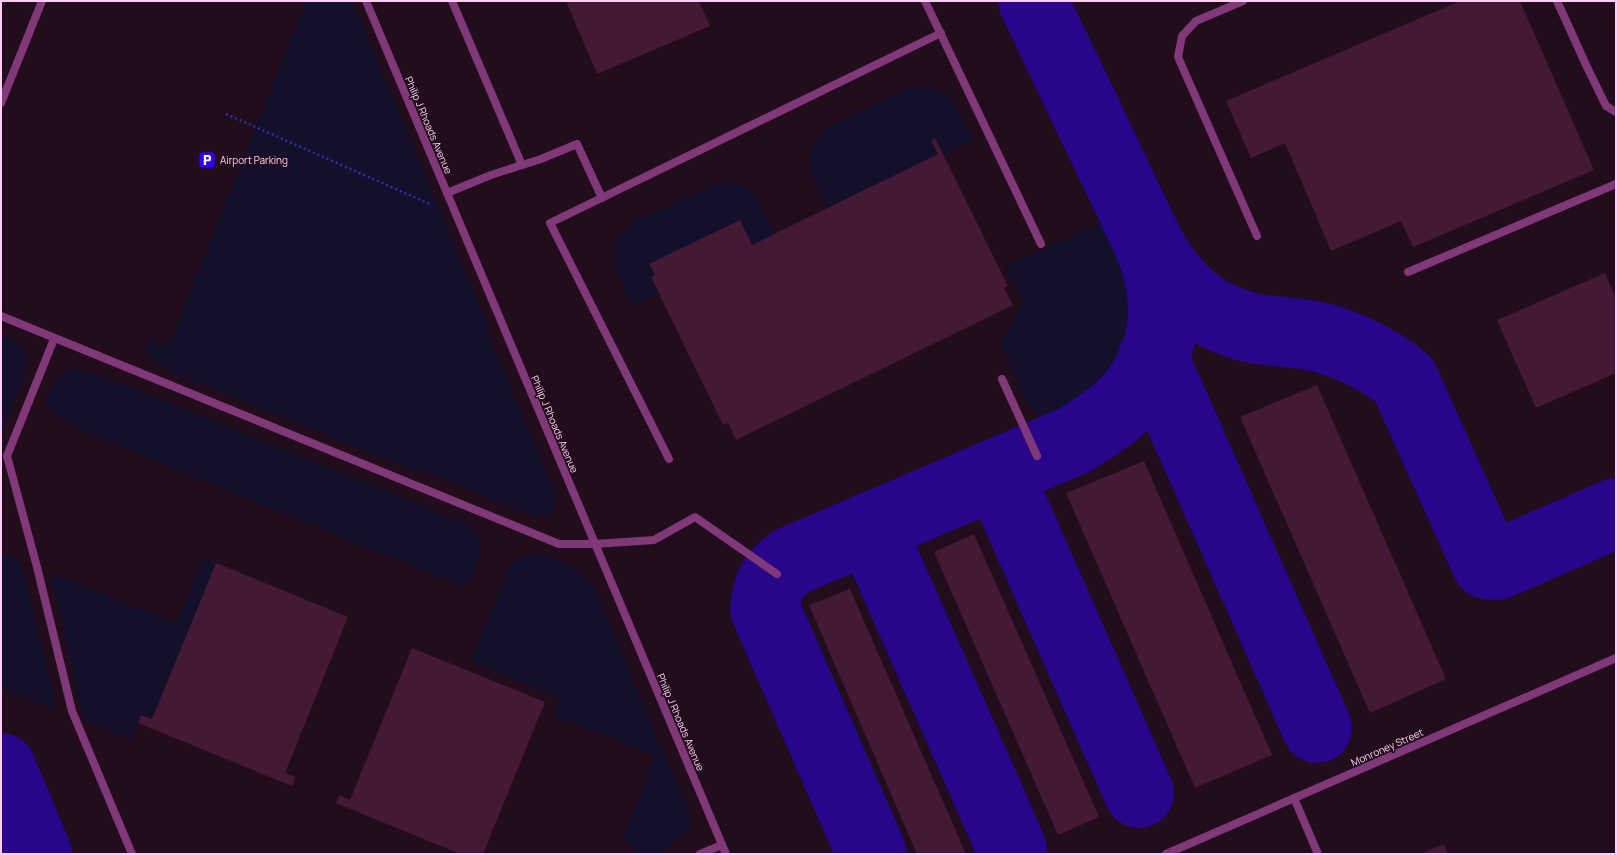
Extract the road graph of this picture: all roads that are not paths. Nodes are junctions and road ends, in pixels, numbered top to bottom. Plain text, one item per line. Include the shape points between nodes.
1 (42, 1) edge
2 (366, 1) edge
3 (452, 1) edge
4 (925, 1) edge
5 (1242, 1) edge
6 (1557, 1) edge
7 (941, 33) junction
8 (1, 104) edge
9 (1616, 112) edge
10 (522, 165) junction
11 (1616, 184) edge
12 (447, 193) junction
13 (602, 198) junction
14 (1257, 236) dead end
15 (1041, 244) dead end
16 (1408, 272) dead end
17 (1, 316) edge
18 (54, 339) junction
19 (1002, 379) dead end
20 (1037, 456) dead end
21 (669, 460) dead end
22 (595, 544) junction
23 (777, 574) dead end
24 (1616, 658) edge
25 (1294, 798) junction
26 (722, 845) junction
27 (132, 854) edge
28 (700, 854) edge
29 (726, 854) edge
30 (1166, 854) edge
31 (1318, 854) edge

1 - 8 lane
2 - 12 lane, Philip J Rhoads Avenue
3 - 10 lane
4 - 7 lane
5 - 14 lane via 1196,21 1182,36 1178,57
6 - 9 lane via 1606,106
7 - 13 lane
7 - 15 lane
10 - 12 lane
10 - 13 lane via 577,144
11 - 16 lane
12 - 22 lane, Philip J Rhoads Avenue
13 - 21 lane via 550,223
17 - 18 lane
18 - 22 lane via 559,544
18 - 27 lane via 7,456 72,711
19 - 20 lane
22 - 23 lane via 654,540 695,517
22 - 26 lane, Philip J Rhoads Avenue
24 - 25 lane, Monroney Street
25 - 30 lane, Monroney Street
25 - 31 lane
26 - 28 lane
26 - 29 lane, Philip J Rhoads Avenue

